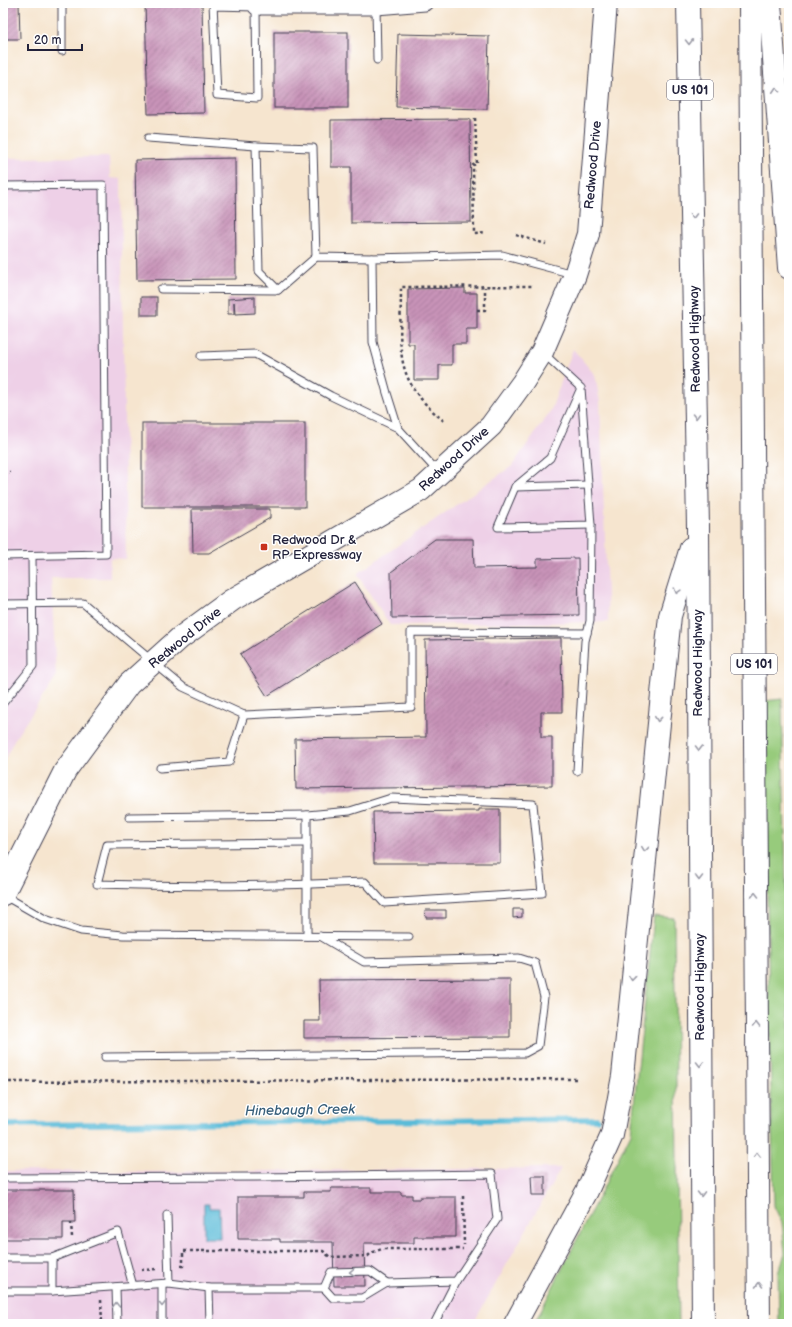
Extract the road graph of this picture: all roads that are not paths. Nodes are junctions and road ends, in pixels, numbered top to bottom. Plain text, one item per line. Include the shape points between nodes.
1 (62, 3) edge
2 (425, 3) edge
3 (606, 3) edge
4 (688, 3) edge
5 (750, 3) edge
6 (770, 3) edge
7 (213, 4) edge
8 (282, 5) edge
9 (337, 5) edge
10 (256, 7) junction
11 (376, 7) junction
12 (62, 51) dead end
13 (377, 60) dead end
14 (148, 138) dead end
15 (256, 146) junction
16 (3, 186) edge
17 (316, 258) junction
18 (372, 258) junction
19 (789, 268) edge
20 (575, 275) junction
21 (161, 289) dead end
22 (278, 290) junction
23 (542, 352) junction
24 (201, 356) dead end
25 (581, 388) junction
26 (398, 428) junction
27 (439, 474) junction
28 (588, 484) junction
29 (515, 487) junction
30 (591, 525) junction
31 (698, 527) junction
32 (3, 556) edge
33 (32, 556) junction
34 (3, 604) edge
35 (33, 604) junction
36 (587, 633) junction
37 (154, 662) junction
38 (3, 703) edge
39 (244, 715) junction
40 (160, 768) dead end
41 (577, 771) dead end
42 (307, 815) junction
43 (128, 817) dead end
44 (307, 843) junction
45 (307, 884) junction
46 (3, 894) edge
47 (307, 936) junction
48 (320, 936) junction
49 (409, 937) dead end
50 (105, 1057) dead end
51 (3, 1178) edge
52 (167, 1214) dead end
53 (3, 1258) edge
54 (52, 1258) junction
55 (456, 1282) junction
56 (165, 1283) junction
57 (388, 1283) junction
58 (133, 1286) junction
59 (116, 1287) junction
60 (209, 1288) junction
61 (324, 1288) junction
62 (3, 1291) edge
63 (52, 1291) junction
64 (116, 1324) edge
65 (162, 1324) edge
66 (210, 1324) edge
67 (434, 1324) edge
68 (515, 1324) edge
69 (703, 1324) edge
70 (759, 1324) edge

1 - 12 lane
2 - 11 street
3 - 20 main road, Redwood Drive via 588,234
4 -> 31 main road, Redwood Highway / US 101
70 -> 5 main road, US 101
19 -> 6 main road
7 - 10 lane
7 - 10 lane via 217,95 257,98
8 - 9 street
8 - 10 street
9 - 11 street
11 - 13 lane
14 - 15 lane
15 - 17 lane via 313,148
15 - 22 lane via 259,271
16 - 33 lane via 103,186 106,554
17 - 18 lane
17 - 22 lane
18 - 20 lane via 502,255
18 - 26 lane via 373,342
20 - 23 main road, Redwood Drive
21 - 22 lane
23 - 25 lane
23 - 27 main road, Redwood Drive via 491,426
24 - 26 lane via 255,354
25 - 28 lane
25 - 29 lane via 550,458
26 - 27 lane
27 - 37 main road, Redwood Drive via 421,490 232,600 180,638
28 - 29 lane
28 - 30 lane
29 - 30 lane via 498,527
30 - 36 lane via 590,621
31 -> 68 main road via 670,616 623,1076 612,1135 587,1191
31 -> 69 main road, Redwood Highway / US 101
32 - 33 lane
33 - 35 lane
34 - 35 lane
35 - 37 lane via 83,603
35 - 38 lane via 33,666
36 - 39 lane via 411,632 411,707
36 - 41 lane
37 - 39 lane via 183,688
37 - 46 main road, Redwood Drive via 129,684 65,770
39 - 40 lane via 229,762
42 - 43 lane
42 - 44 lane
42 - 45 lane via 350,811 391,798 534,804 542,893 384,903 366,882
44 - 45 lane
44 - 45 lane via 107,845 97,884 166,887
45 - 47 lane
46 - 47 lane via 45,919 81,931 123,935
47 - 48 lane
48 - 49 lane
48 - 50 lane via 364,962 519,958 535,963 544,997 538,1046 525,1053
51 - 55 lane via 492,1174 497,1219
52 - 56 lane via 168,1268
53 - 54 lane
54 - 58 lane via 118,1232
54 - 63 lane
55 - 57 lane
55 - 67 lane
56 - 58 lane
56 - 60 lane
56 -> 65 lane
57 - 61 lane via 362,1298 333,1298
57 -> 61 lane via 370,1271 331,1272
58 - 59 lane
59 - 63 lane
64 -> 59 lane
60 - 61 lane
60 - 66 lane
62 - 63 lane

